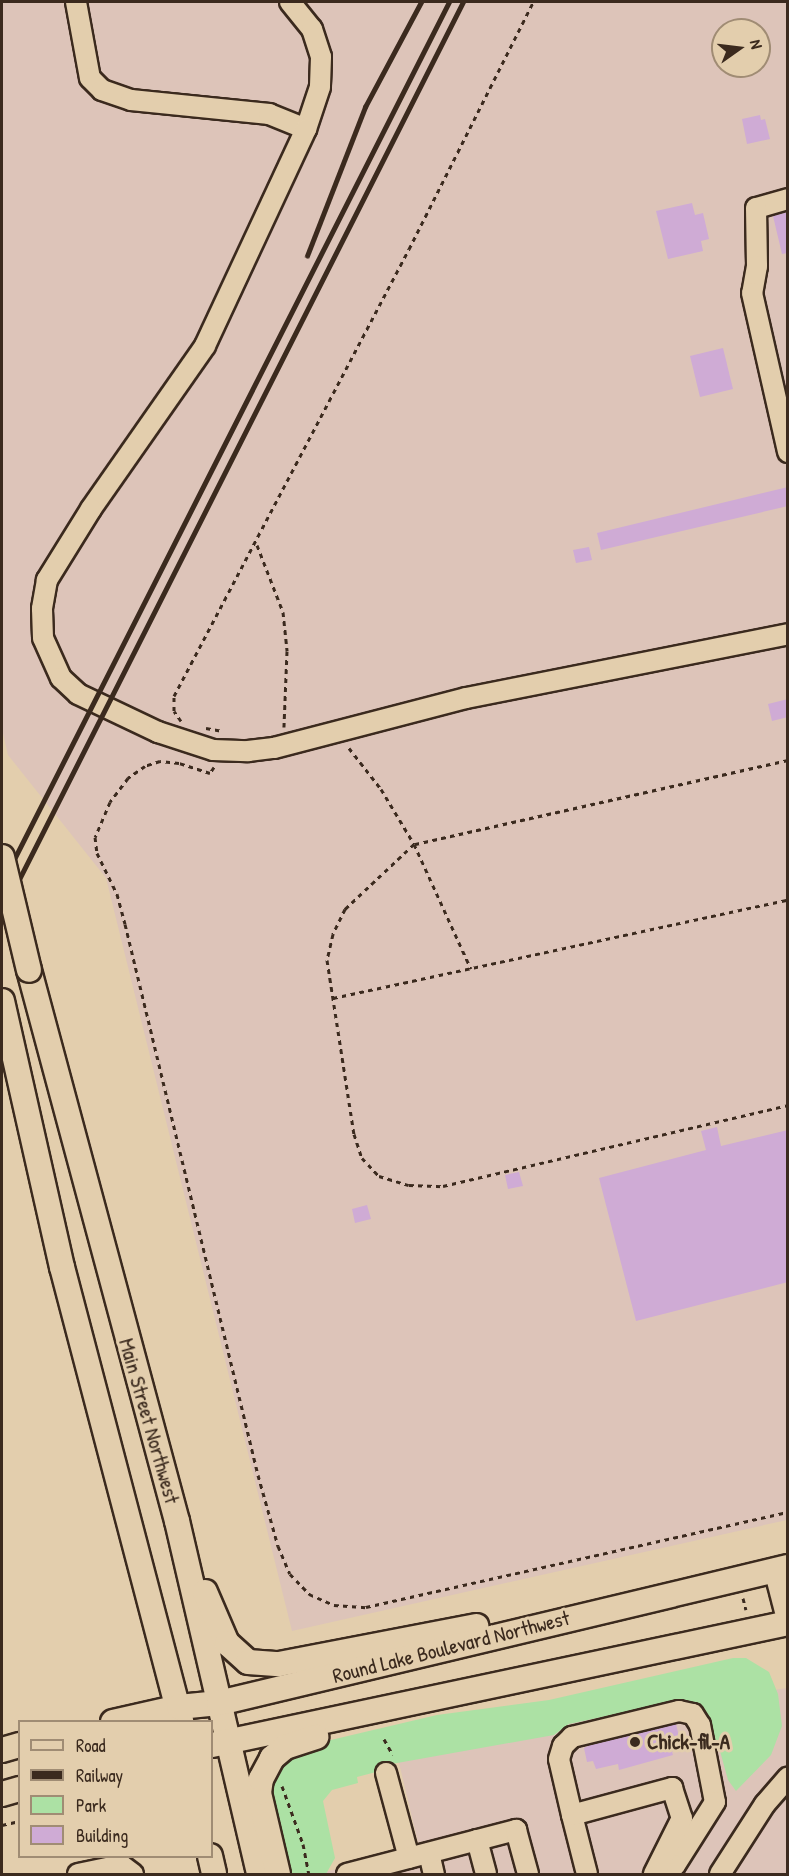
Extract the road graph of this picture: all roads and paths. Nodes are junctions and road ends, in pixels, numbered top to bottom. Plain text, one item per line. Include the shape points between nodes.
1 (76, 2) edge
2 (290, 2) edge
3 (533, 2) edge
4 (306, 129) junction
5 (788, 199) edge
6 (788, 452) edge
7 (256, 543) junction
8 (788, 634) edge
9 (188, 725) dead end
10 (204, 728) dead end
11 (332, 733) junction
12 (282, 746) junction
13 (222, 750) junction
14 (788, 760) edge
15 (414, 844) junction
16 (2, 857) edge
17 (788, 900) edge
18 (471, 969) junction
19 (333, 998) junction
20 (4, 1010) edge
21 (788, 1104) edge
22 (788, 1512) edge
23 (188, 1568) junction
24 (781, 1568) edge
25 (788, 1623) edge
26 (524, 1629) junction
27 (219, 1703) junction
28 (397, 1706) junction
29 (180, 1714) edge
30 (130, 1720) edge
31 (219, 1743) edge
32 (18, 1746) edge
33 (2, 1750) edge
34 (386, 1773) dead end
35 (788, 1778) edge
36 (281, 1784) dead end
37 (18, 1790) edge
38 (2, 1794) edge
39 (572, 1815) junction
40 (18, 1821) edge
41 (2, 1825) edge
42 (477, 1840) junction
43 (429, 1853) junction
44 (210, 1858) edge
45 (408, 1858) junction
46 (78, 1875) edge
47 (133, 1875) edge
48 (214, 1875) edge
49 (259, 1875) edge
50 (278, 1875) edge
51 (309, 1875) edge
52 (347, 1875) edge
53 (434, 1875) edge
54 (486, 1875) edge
55 (528, 1875) edge
56 (587, 1875) edge
57 (654, 1875) edge
58 (662, 1875) edge
59 (720, 1875) edge

1 - 4 street via 90,78 102,90 131,100 269,114
2 - 4 street via 312,29 321,57 321,87
3 - 7 path
4 - 13 street via 205,346 64,549 47,580 42,609 43,638 52,663 78,694 158,732
5 - 6 street via 756,208 757,266 752,293
7 - 9 path via 174,696 174,711
7 - 12 path via 283,612 287,651
8 - 11 street via 466,698
10 - 13 path via 228,732
11 - 12 street
11 - 15 path via 351,749
12 - 13 street
13 - 22 path via 210,773 179,763 160,761 145,766 128,778 110,802 95,837 125,924 258,1475 290,1574 309,1594 334,1605 366,1607
14 - 15 path
15 - 18 path
15 - 19 path via 345,909 327,960
16 - 23 main road, Main Street Northwest, bridge
17 - 18 path
18 - 19 path
19 - 21 path via 354,1134 362,1158 379,1176 409,1185 443,1186
20 - 29 main road, Main Street Northwest via 62,1267
23 - 26 main road via 202,1585 227,1643 248,1662 279,1664 475,1626
23 - 27 main road, Main Street Northwest
24 - 25 street
24 - 26 main road, Round Lake Boulevard Northwest
25 - 28 main road, Round Lake Boulevard Northwest
26 - 27 main road, Round Lake Boulevard Northwest
27 - 29 main road, Round Lake Boulevard Northwest
27 - 31 main road, Main Street Northwest
28 - 31 main road, Round Lake Boulevard Northwest
28 - 50 main road via 371,1721 285,1747 272,1758 259,1792
29 - 30 main road, Round Lake Boulevard Northwest
31 - 49 main road, Main Street Northwest
32 - 33 main road
34 - 45 street
35 - 59 street via 765,1803
36 - 51 path via 303,1844
37 - 38 main road
39 - 56 street
39 - 57 street via 672,1788 682,1818
39 - 58 street via 560,1759 563,1746 572,1737 679,1711 693,1714 700,1725 715,1802 675,1865
40 - 41 path
42 - 43 street
42 - 54 street
42 - 55 street via 516,1830
43 - 45 street
43 - 53 street
44 - 48 main road
45 - 52 street
46 - 47 street via 122,1865

